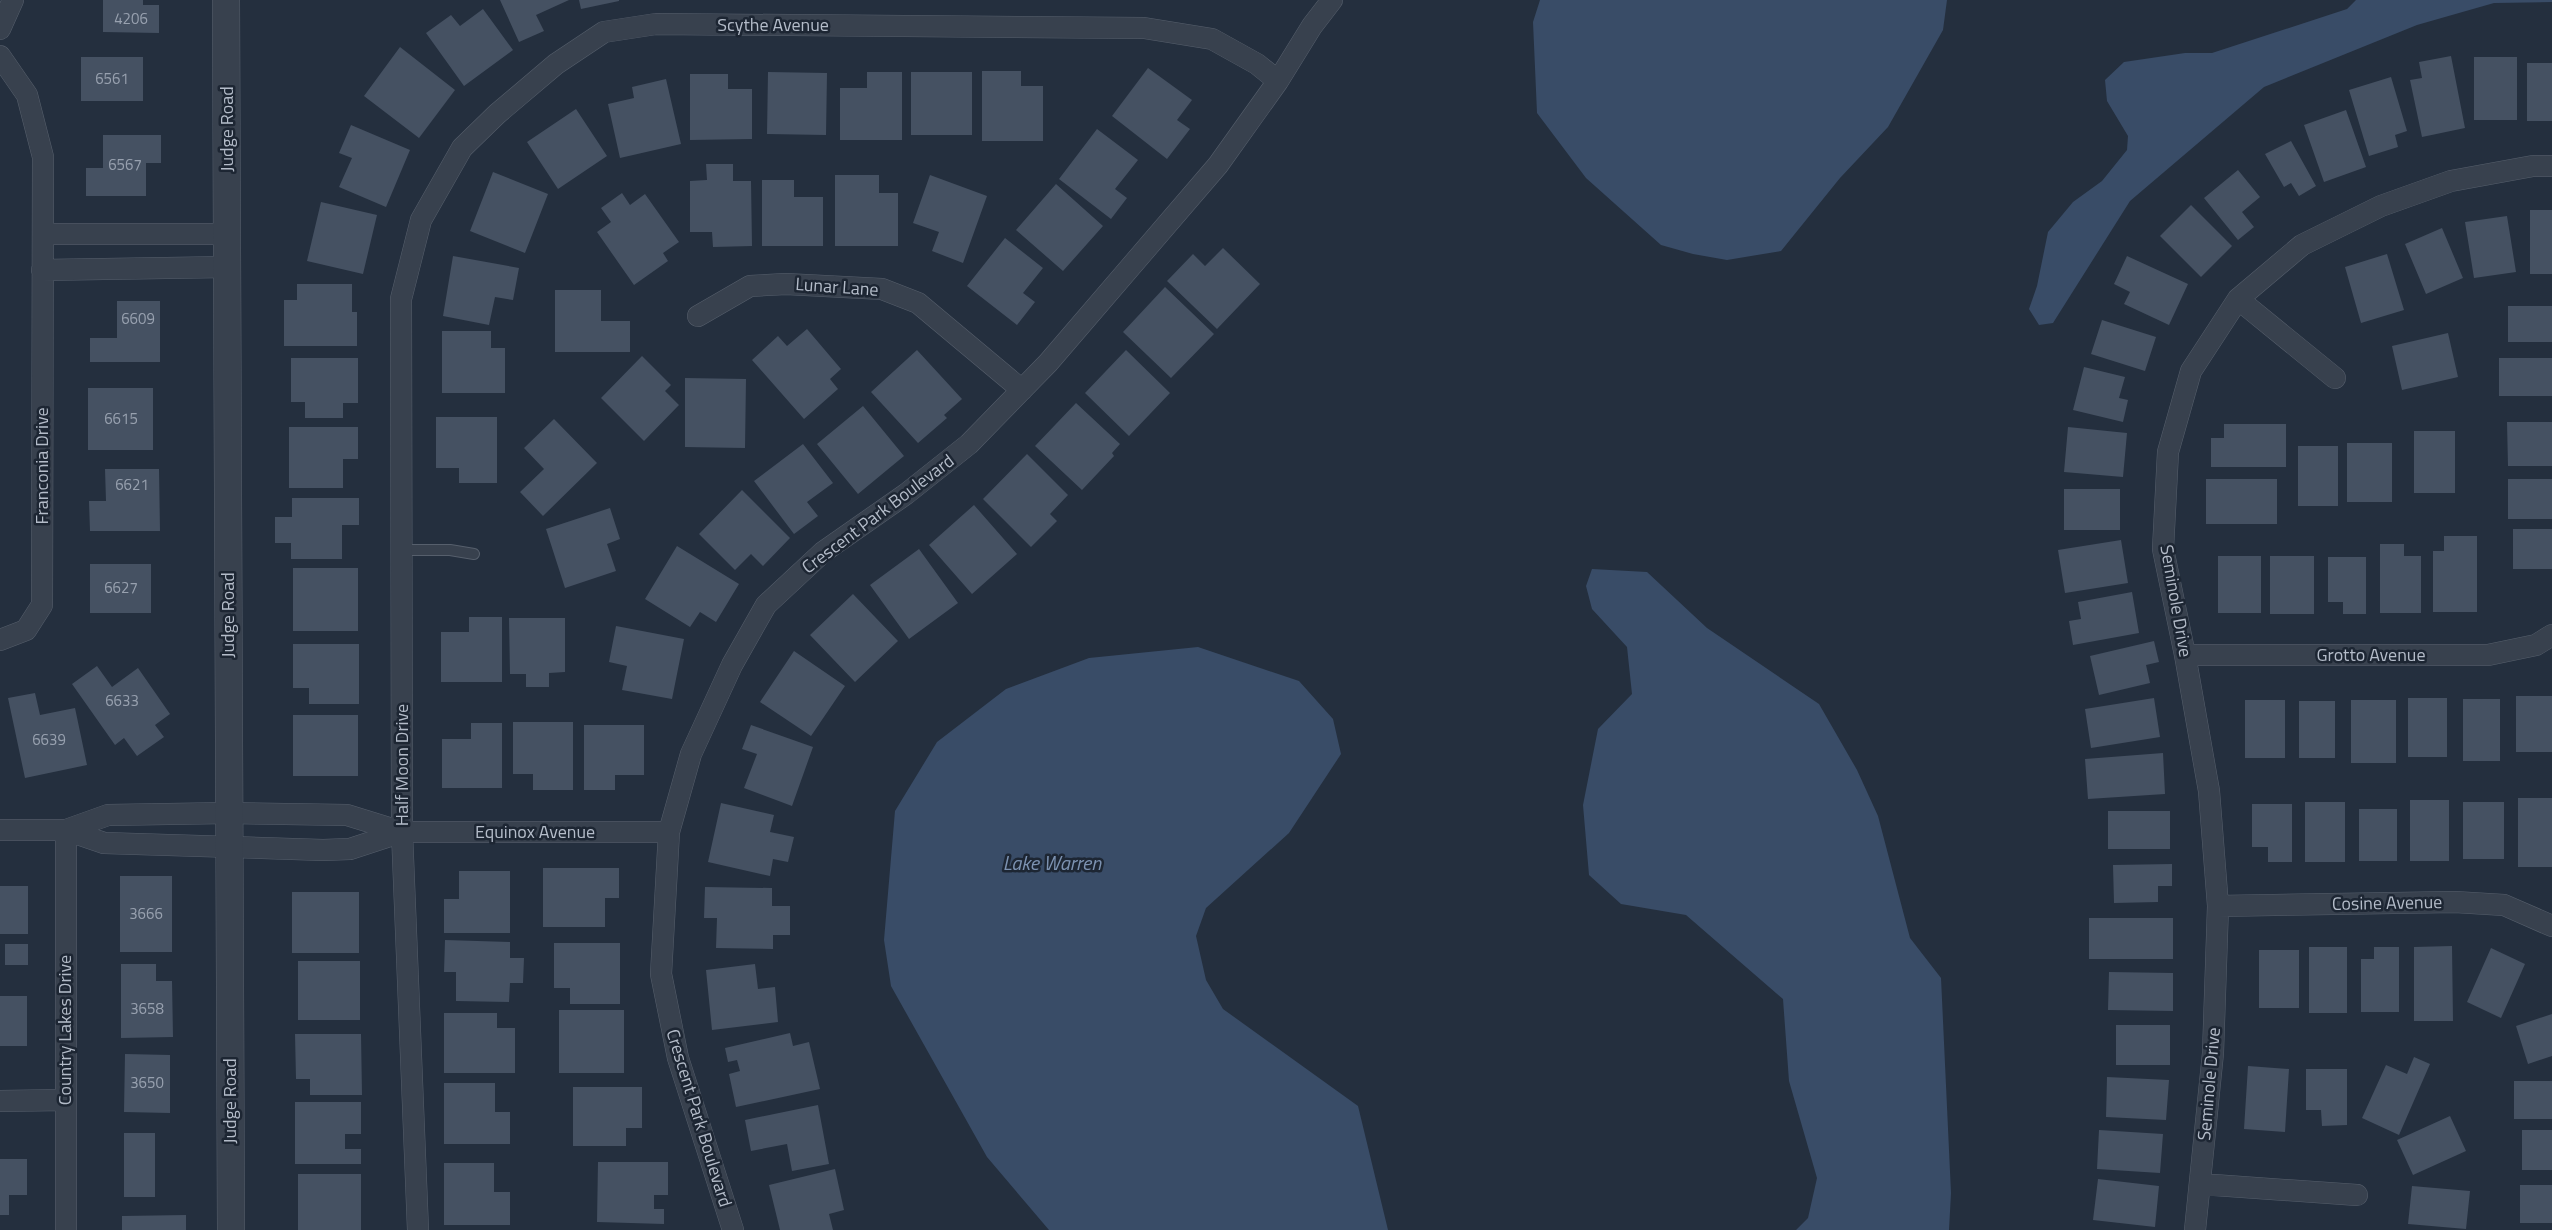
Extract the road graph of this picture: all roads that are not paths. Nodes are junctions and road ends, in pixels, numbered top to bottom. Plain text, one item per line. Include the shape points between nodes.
1 (14, 0) edge
2 (226, 0) edge
3 (1317, 0) edge
4 (1332, 0) edge
5 (1312, 26) junction
6 (0, 29) edge
7 (0, 56) edge
8 (1278, 81) junction
9 (2552, 166) edge
10 (43, 234) junction
11 (120, 234) junction
12 (228, 234) junction
13 (228, 267) junction
14 (121, 269) junction
15 (42, 270) junction
16 (401, 299) joint
17 (2238, 299) junction
18 (698, 316) dead end
19 (2335, 378) dead end
20 (1022, 390) junction
21 (401, 550) junction
22 (474, 554) dead end
23 (2552, 635) edge
24 (0, 640) edge
25 (2185, 655) junction
26 (228, 813) junction
27 (324, 814) junction
28 (0, 830) edge
29 (66, 830) junction
30 (402, 832) junction
31 (669, 832) junction
32 (228, 846) junction
33 (323, 850) junction
34 (2218, 906) junction
35 (2552, 926) edge
36 (65, 1100) junction
37 (0, 1101) edge
38 (2200, 1184) junction
39 (2357, 1195) dead end
40 (66, 1230) edge
41 (231, 1230) edge
42 (418, 1230) edge
43 (733, 1230) edge
44 (2195, 1230) edge

1 - 6 street
2 - 12 street, Judge Road
3 - 5 street, Crescent Park Boulevard
4 - 5 street, Crescent Park Boulevard
5 - 8 street, Crescent Park Boulevard
7 - 10 street, Franconia Drive via 27,95 43,157
8 - 16 street, Scythe Avenue via 1257,64 1212,39 1144,28 656,24 604,32 556,64 462,148 421,220
8 - 20 street, Crescent Park Boulevard via 1218,165
9 - 17 street, Seminole Drive via 2451,181 2381,206 2302,245
10 - 11 street
10 - 15 street, Franconia Drive
11 - 12 street
11 - 14 street
12 - 13 street, Judge Road
13 - 14 street
13 - 26 street, Judge Road
14 - 15 street
15 - 24 street, Franconia Drive via 42,604 26,630
16 - 21 street, Half Moon Drive
17 - 19 street
17 - 25 street, Seminole Drive via 2191,371 2168,452 2163,549
18 - 20 street, Lunar Lane via 750,286 882,289 918,303
20 - 31 street, Crescent Park Boulevard via 969,444 823,552 765,604 691,754
21 - 22 lane
21 - 30 street, Half Moon Drive
23 - 25 street, Grotto Avenue via 2536,645 2488,655
25 - 34 street, Seminole Drive via 2209,791
26 - 27 street, Equinox Avenue
26 - 29 street, Equinox Avenue via 108,815
26 - 32 street, Judge Road
27 - 30 street, Equinox Avenue via 347,815
27 - 33 street
28 - 29 street
29 - 32 street, Equinox Avenue via 105,843
29 - 36 street, Country Lakes Drive
30 - 31 street, Equinox Avenue
30 - 33 street, Equinox Avenue via 350,849
30 - 42 street, Half Moon Drive
31 - 43 street, Crescent Park Boulevard via 661,974 678,1058
32 - 33 street, Equinox Avenue
32 - 41 street, Judge Road
34 - 35 street, Cosine Avenue via 2474,903 2504,905
34 - 38 street, Seminole Drive via 2213,1053
36 - 37 street
36 - 40 street, Country Lakes Drive
38 - 39 street
38 - 44 street, Seminole Drive

